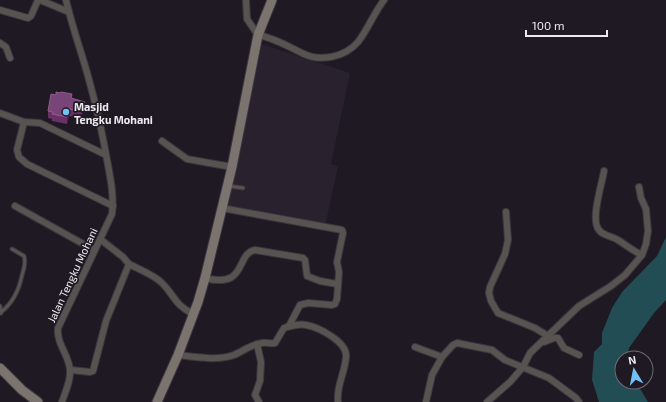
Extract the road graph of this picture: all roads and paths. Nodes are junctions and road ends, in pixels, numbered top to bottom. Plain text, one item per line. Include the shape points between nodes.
1 (39, 0) edge
2 (66, 0) edge
3 (246, 0) edge
4 (272, 0) edge
5 (384, 0) edge
6 (0, 10) edge
7 (69, 12) junction
8 (258, 35) junction
9 (0, 43) edge
10 (10, 58) dead end
11 (0, 113) edge
12 (24, 122) junction
13 (162, 141) dead end
14 (106, 154) junction
15 (232, 167) junction
16 (604, 171) dead end
17 (227, 186) junction
18 (639, 187) dead end
19 (243, 188) dead end
20 (15, 206) dead end
21 (113, 206) junction
22 (222, 208) junction
23 (506, 212) dead end
24 (100, 239) junction
25 (12, 249) dead end
26 (94, 250) junction
27 (642, 255) junction
28 (129, 264) junction
29 (205, 278) junction
30 (337, 284) junction
31 (0, 306) edge
32 (0, 313) edge
33 (194, 314) junction
34 (289, 326) junction
35 (548, 336) junction
36 (541, 343) junction
37 (257, 344) junction
38 (415, 347) dead end
39 (178, 355) junction
40 (579, 355) dead end
41 (442, 357) junction
42 (523, 367) junction
43 (0, 368) edge
44 (70, 370) junction
45 (38, 402) edge
46 (62, 402) edge
47 (157, 402) edge
48 (259, 402) edge
49 (338, 402) edge
50 (426, 402) edge
51 (487, 402) edge
52 (580, 402) edge

1 - 6 street via 28,18
1 - 7 street
2 - 7 street, Jalan Tengku Mohani
3 - 8 street via 247,19
4 - 8 street
5 - 8 street via 357,42 351,48 334,56 312,57
7 - 14 street, Jalan Tengku Mohani via 88,76
8 - 15 street
9 - 10 street via 6,47
11 - 12 street
12 - 14 street via 40,123
12 - 21 street via 17,154 27,164
13 - 15 street via 187,159
14 - 21 street, Jalan Tengku Mohani
15 - 17 street
16 - 27 street via 597,204 596,226 604,234
17 - 19 lane
17 - 22 street
18 - 27 street via 646,209 648,231
20 - 26 street
21 - 24 street, Jalan Tengku Mohani via 112,214
22 - 29 street
22 - 30 street via 342,230 337,262
23 - 35 street via 506,254 490,287 491,301 498,313
24 - 26 street, Jalan Tengku Mohani
24 - 28 street
25 - 32 lane via 24,256 24,267 17,293 8,308
26 - 44 street, Jalan Tengku Mohani via 58,328 59,339
27 - 35 street via 625,275 579,306
28 - 33 street via 158,279 177,302
28 - 44 street via 106,321 93,371
29 - 30 street via 231,278 249,252 255,250 303,258 306,260 308,276
29 - 33 street
30 - 34 street via 335,304 300,305
31 - 32 lane
33 - 39 street
34 - 37 street via 282,330 275,343
34 - 49 street via 307,325 330,336 344,347 346,358 337,391
35 - 36 street
36 - 40 street via 558,338 564,348
36 - 42 street via 530,353
37 - 39 street via 233,355 220,357
37 - 48 street via 261,362 256,395
38 - 41 street
39 - 47 street
41 - 42 street via 453,345 461,343 492,350 505,360
41 - 50 street via 432,375
42 - 51 street
42 - 52 street via 549,378
43 - 45 street
44 - 46 street

